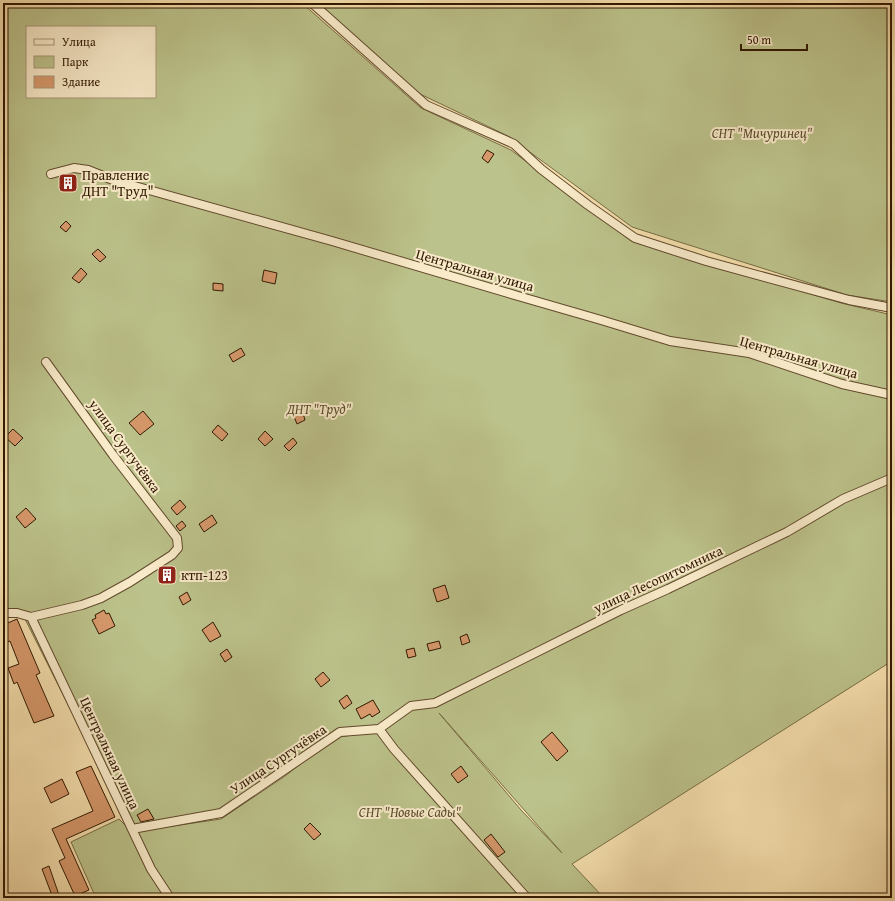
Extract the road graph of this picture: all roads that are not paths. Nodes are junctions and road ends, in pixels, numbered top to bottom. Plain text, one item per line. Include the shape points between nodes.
1 (312, 3) edge
2 (51, 174) dead end
3 (892, 308) edge
4 (46, 362) dead end
5 (892, 395) edge
6 (892, 478) edge
7 (3, 613) edge
8 (31, 617) junction
9 (379, 729) junction
10 (132, 829) junction
11 (170, 898) edge
12 (527, 898) edge

1 - 3 street via 426,105 514,144 541,169 635,238 706,261 849,300
2 - 5 street, Центральная улица via 74,168 88,170 113,180 332,241 670,341 749,353 842,384
4 - 8 street, улица Сургучёвка via 177,538 178,548 172,555 101,598
6 - 9 street, улица Лесопитомника via 843,499 787,532 621,610 435,703 411,706
7 - 8 street via 17,612
8 - 10 street, Центральная улица
9 - 10 street, Улица Сургучёвка via 340,732 221,814
9 - 12 street
10 - 11 street, Центральная улица via 151,869

